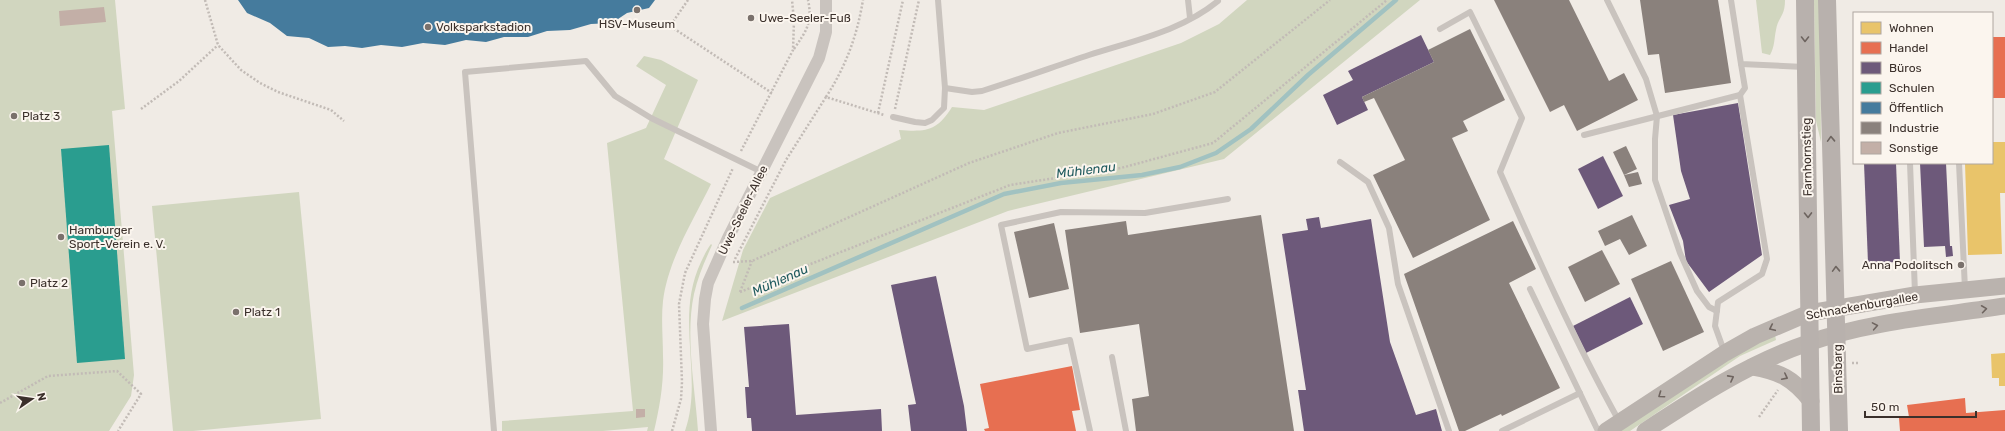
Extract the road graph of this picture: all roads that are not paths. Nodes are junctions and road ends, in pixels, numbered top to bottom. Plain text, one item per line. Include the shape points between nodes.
1 (826, 0) edge
2 (938, 0) edge
3 (1188, 0) edge
4 (1607, 0) edge
5 (1731, 0) edge
6 (1805, 0) edge
7 (1828, 0) edge
8 (1218, 1) dead end
9 (1190, 18) junction
10 (1440, 29) dead end
11 (1741, 64) junction
12 (1805, 67) junction
13 (945, 88) junction
14 (1740, 95) junction
15 (1657, 116) junction
16 (893, 117) road end
17 (1584, 135) dead end
18 (1340, 162) dead end
19 (1910, 164) edge
20 (1959, 164) edge
21 (762, 172) junction
22 (1228, 199) dead end
23 (2005, 286) edge
24 (1530, 289) dead end
25 (1964, 289) junction
26 (1915, 296) junction
27 (2005, 306) edge
28 (1837, 308) junction
29 (1717, 311) junction
30 (1809, 313) junction
31 (1837, 335) junction
32 (1809, 342) junction
33 (1725, 353) junction
34 (1112, 357) dead end
35 (1752, 367) junction
36 (1580, 393) junction
37 (1810, 401) junction
38 (1613, 427) edge
39 (494, 431) edge
40 (711, 431) edge
41 (1090, 431) edge
42 (1126, 431) edge
43 (1449, 431) edge
44 (1502, 431) edge
45 (1598, 431) edge
46 (1645, 431) edge
47 (1811, 431) edge
48 (1839, 431) edge

1 - 21 street, Uwe-Seeler-Allee via 826,32 819,58
2 - 13 lane
3 - 9 lane
4 - 15 lane via 1646,79
5 - 11 lane
6 -> 12 main road, Farnhornstieg
28 -> 7 main road, Farnhornstieg
8 - 9 lane
9 - 13 lane via 1160,32 982,91
10 - 38 lane via 1470,12 1522,118 1500,172 1547,280 1596,379
11 - 12 lane
11 - 14 lane via 1745,88
12 -> 30 main road, Farnhornstieg
13 - 16 lane via 944,108 932,120 925,123
14 - 15 lane
14 - 29 lane via 1768,259 1762,274 1718,302
15 - 17 lane
15 - 29 lane via 1654,161 1662,201 1680,254 1697,291 1708,306
18 - 43 lane via 1368,182 1389,228 1398,284
19 - 26 lane
20 - 25 lane
21 - 39 lane via 651,118 616,96 586,61 464,72
21 - 40 street, Uwe-Seeler-Allee via 713,271 705,299 704,335
22 - 41 lane via 1145,213 1061,212 1001,226 1027,349 1070,340
23 - 25 main road, Schnackenburgallee
24 - 36 lane
25 - 26 main road, Schnackenburgallee
26 - 28 main road, Schnackenburgallee
31 -> 27 main road, Schnackenburgallee via 1908,320
28 - 30 main road, Schnackenburgallee
28 - 31 main road, Binsbarg
29 - 33 lane via 1714,326
30 - 32 main road
30 -> 33 main road, Schnackenburgallee via 1755,336
31 - 32 main road, Schnackenburgallee
31 - 48 main road, Binsbarg
32 - 35 main road, Schnackenburgallee
32 - 37 main road
33 -> 38 main road, Schnackenburgallee
34 - 42 lane
35 -> 37 main road via 1786,377 1794,382
46 -> 35 main road, Schnackenburgallee via 1709,390
36 - 44 lane
36 - 45 lane
37 - 47 main road

